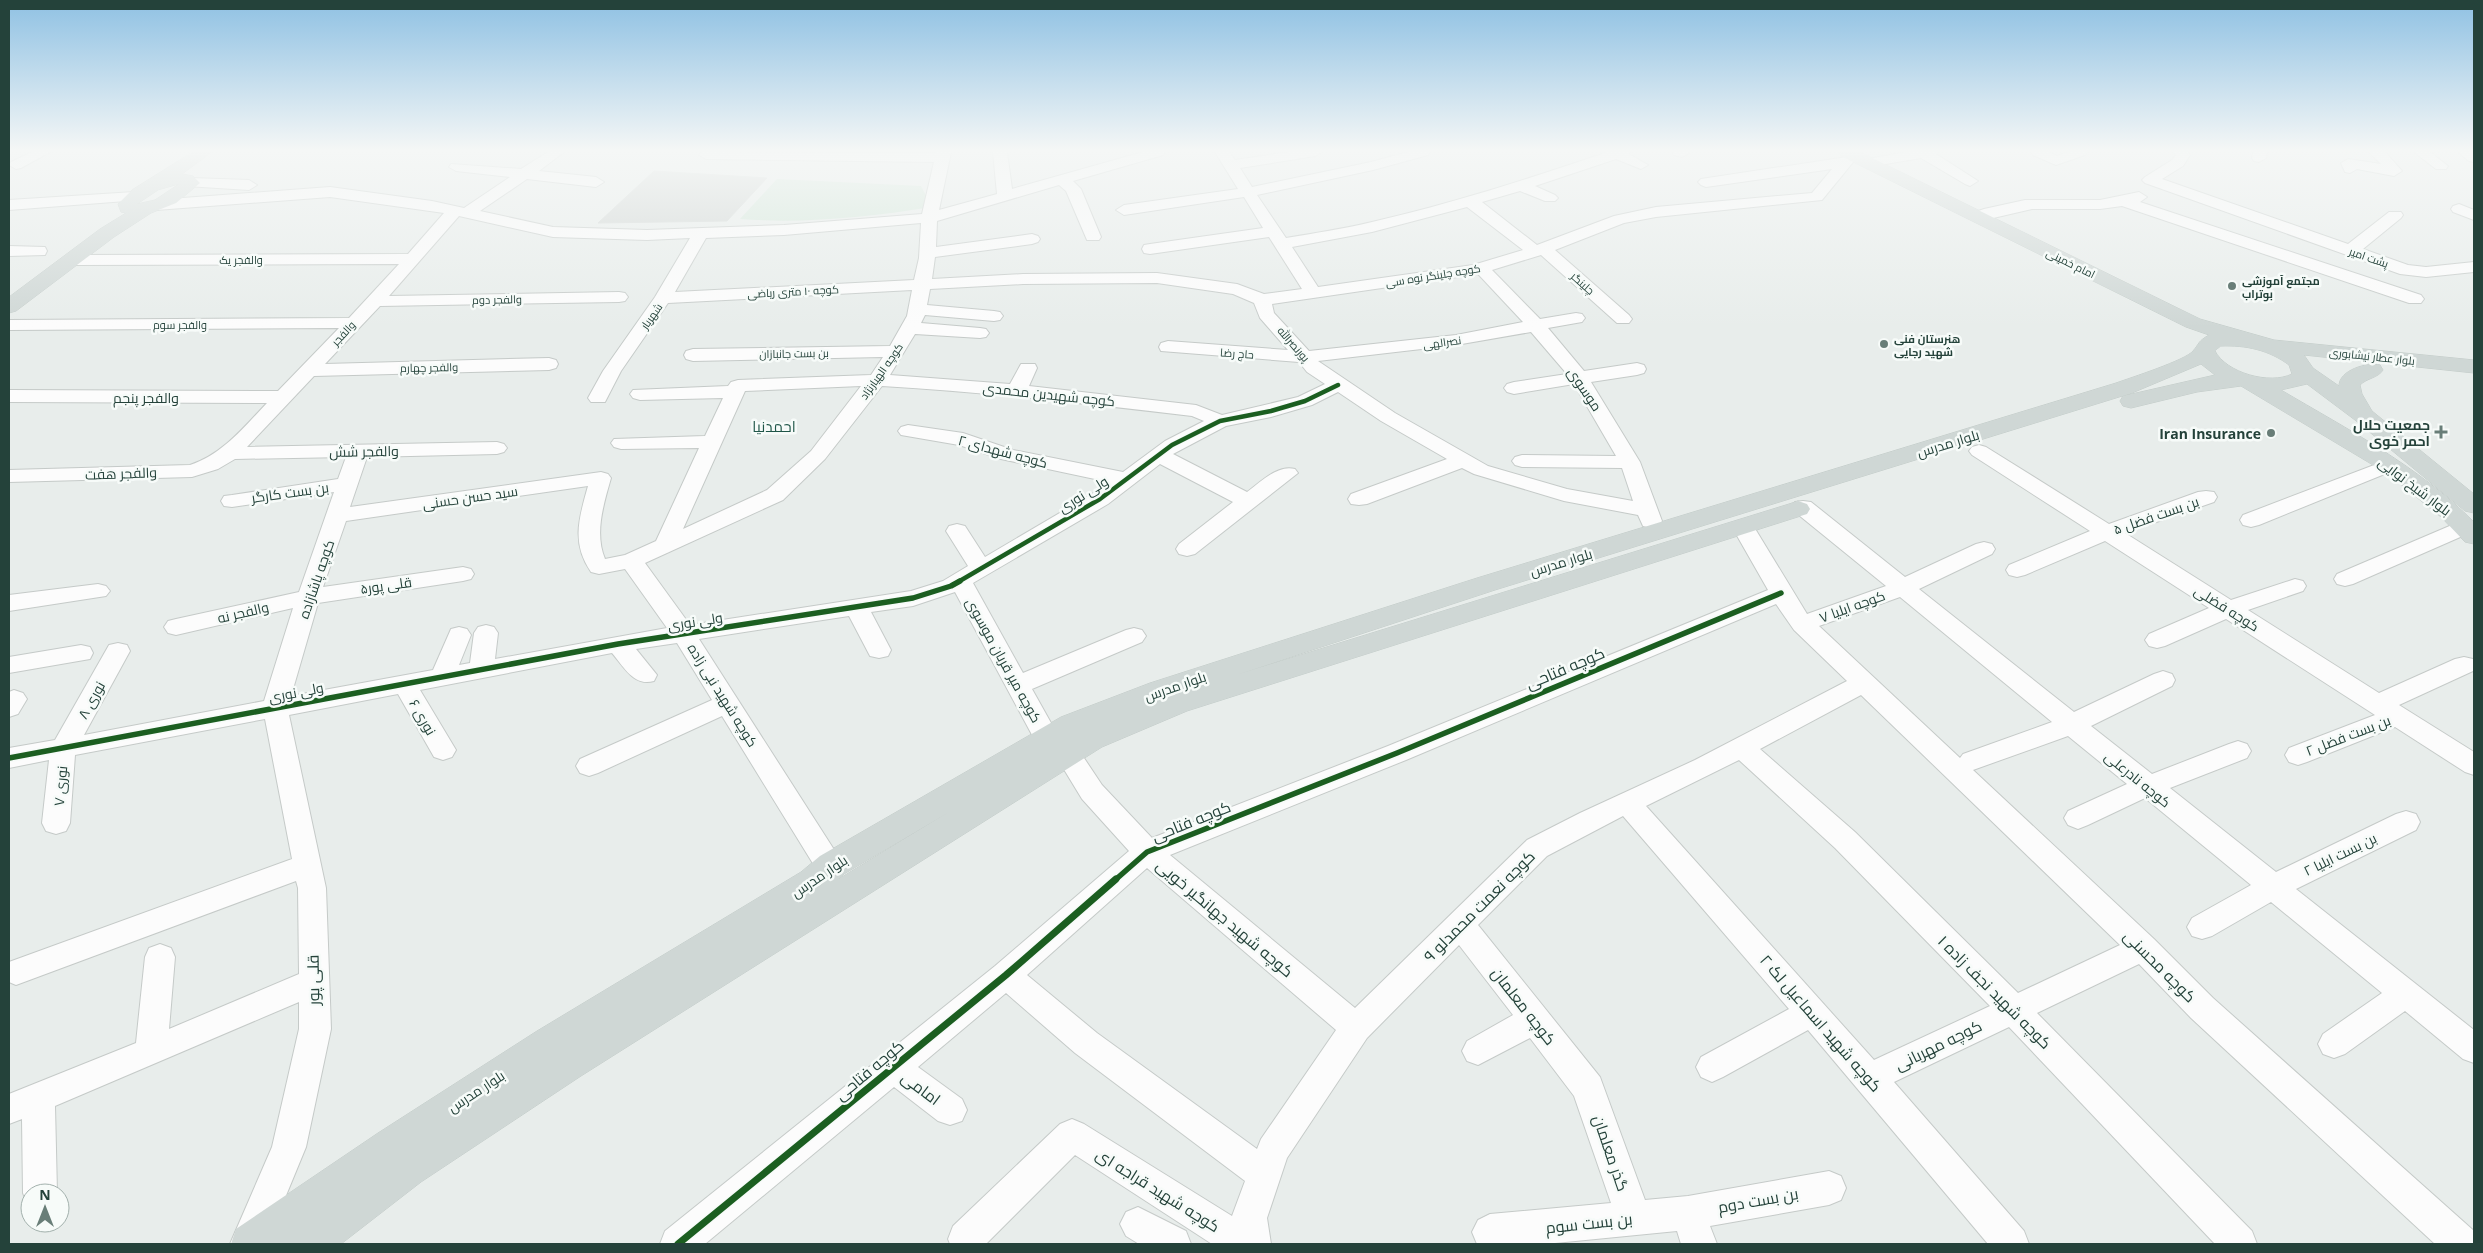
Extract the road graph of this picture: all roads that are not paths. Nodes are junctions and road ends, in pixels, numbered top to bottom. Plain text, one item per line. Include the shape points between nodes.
1 (130, 210) edge
2 (134, 210) edge
3 (451, 210) edge
4 (931, 210) edge
5 (956, 210) edge
6 (1082, 210) edge
7 (1260, 210) edge
8 (1434, 210) edge
9 (1484, 210) edge
10 (1672, 210) edge
11 (1949, 210) edge
12 (1963, 210) edge
13 (2002, 210) edge
14 (2151, 210) edge
15 (2236, 210) edge
16 (461, 212) junction
17 (2395, 215) dead end
18 (1976, 217) junction
19 (929, 218) junction
20 (701, 233) junction
21 (1093, 237) dead end
22 (1278, 237) junction
23 (1032, 239) dead end
24 (1539, 249) junction
25 (1150, 250) dead end
26 (9, 251) edge
27 (40, 251) dead end
28 (2350, 251) junction
29 (927, 253) junction
30 (410, 259) junction
31 (72, 260) junction
32 (2474, 267) edge
33 (1481, 268) junction
34 (922, 285) junction
35 (9, 291) edge
36 (1313, 292) junction
37 (619, 297) dead end
38 (663, 298) junction
39 (2415, 298) dead end
40 (1262, 300) junction
41 (374, 301) junction
42 (9, 307) edge
43 (918, 310) junction
44 (994, 316) dead end
45 (1576, 318) dead end
46 (1623, 319) dead end
47 (351, 324) junction
48 (9, 325) edge
49 (1535, 327) junction
50 (2185, 327) junction
51 (909, 328) junction
52 (980, 333) dead end
53 (2244, 340) junction
54 (2269, 346) junction
55 (1168, 347) dead end
56 (896, 351) junction
57 (2205, 352) junction
58 (692, 355) dead end
59 (1306, 357) junction
60 (549, 364) dead end
61 (2474, 366) edge
62 (1028, 368) dead end
63 (1636, 369) dead end
64 (309, 370) junction
65 (2304, 370) junction
66 (2372, 370) junction
67 (2474, 373) edge
68 (1578, 376) junction
69 (2244, 379) junction
70 (876, 380) junction
71 (2166, 382) junction
72 (1338, 385) junction
73 (1514, 388) dead end
74 (1017, 390) junction
75 (736, 392) junction
76 (640, 394) dead end
77 (9, 396) edge
78 (284, 397) junction
79 (598, 398) dead end
80 (2354, 409) junction
81 (2298, 410) junction
82 (1220, 421) junction
83 (908, 431) dead end
84 (712, 442) junction
85 (621, 443) dead end
86 (497, 448) dead end
87 (1979, 451) junction
88 (358, 452) junction
89 (230, 453) junction
90 (1158, 455) junction
91 (1463, 460) junction
92 (1522, 461) dead end
93 (1630, 462) junction
94 (2390, 465) junction
95 (1288, 472) dead end
96 (9, 476) edge
97 (1126, 479) junction
98 (348, 484) junction
99 (2206, 497) dead end
100 (1359, 499) dead end
101 (232, 501) dead end
102 (1248, 501) junction
103 (1803, 507) junction
104 (338, 515) junction
105 (2251, 520) dead end
106 (1651, 521) junction
107 (2471, 523) edge
108 (1743, 527) junction
109 (957, 531) dead end
110 (2107, 532) junction
111 (665, 545) junction
112 (1984, 549) dead end
113 (1187, 550) dead end
114 (631, 561) junction
115 (981, 568) junction
116 (2017, 570) dead end
117 (463, 574) dead end
118 (960, 580) junction
119 (2345, 580) dead end
120 (2296, 586) dead end
121 (1902, 588) junction
122 (98, 591) dead end
123 (1782, 593) junction
124 (310, 597) junction
125 (9, 604) edge
126 (856, 607) junction
127 (2228, 609) junction
128 (1802, 624) junction
129 (176, 627) dead end
130 (486, 633) dead end
131 (684, 634) junction
132 (459, 635) dead end
133 (1134, 636) dead end
134 (2157, 640) dead end
135 (618, 644) junction
136 (879, 650) dead end
137 (118, 651) dead end
138 (82, 652) dead end
139 (9, 665) edge
140 (2464, 665) dead end
141 (481, 669) junction
142 (645, 675) dead end
143 (443, 676) junction
144 (2163, 680) dead end
145 (404, 683) junction
146 (1863, 683) junction
147 (1017, 685) junction
148 (728, 703) junction
149 (275, 708) junction
150 (2388, 710) junction
151 (2070, 725) junction
152 (1057, 746) junction
153 (64, 748) junction
154 (1742, 748) junction
155 (443, 750) dead end
156 (2238, 751) dead end
157 (2298, 755) dead end
158 (9, 758) edge
159 (1972, 761) dead end
160 (2474, 765) edge
161 (589, 766) dead end
162 (2147, 786) junction
163 (1628, 803) junction
164 (2078, 818) dead end
165 (2406, 822) dead end
166 (56, 823) dead end
167 (1147, 852) junction
168 (307, 865) junction
169 (830, 866) junction
170 (2273, 887) junction
171 (1460, 924) junction
172 (2202, 927) dead end
173 (2143, 948) junction
174 (160, 957) dead end
175 (16, 972) dead end
176 (1006, 974) junction
177 (313, 982) junction
178 (2406, 993) junction
179 (2012, 1008) junction
180 (1812, 1012) junction
181 (1534, 1019) junction
182 (1356, 1028) junction
183 (2334, 1044) dead end
184 (2474, 1049) edge
185 (1478, 1051) dead end
186 (151, 1052) junction
187 (893, 1067) junction
188 (1712, 1067) dead end
189 (1870, 1078) junction
190 (1588, 1088) joint
191 (23, 1104) edge
192 (950, 1110) dead end
193 (1264, 1175) junction
194 (38, 1183) edge
195 (1829, 1188) dead end
196 (1634, 1218) junction
197 (1138, 1224) dead end
198 (1693, 1228) edge
199 (1490, 1232) dead end
200 (966, 1238) dead end
201 (250, 1244) edge
202 (308, 1244) edge
203 (678, 1244) edge
204 (1173, 1244) edge
205 (1244, 1244) edge
206 (1252, 1244) edge
207 (2011, 1244) edge
208 (2239, 1244) edge
209 (2460, 1244) edge

1 - 35 main road via 87,233
2 - 31 main road
3 - 16 street
4 - 19 street, کوچه الهیارنژاد
5 - 19 street
6 - 21 street
7 - 22 street
8 - 22 street via 1370,227
9 - 24 street, چلینگر
10 - 24 street, کوچه چلینگر نوه سی via 1620,220
11 - 50 main road, امام خمینی via 2134,305
12 - 18 main road, امام خمینی
13 - 18 street
14 - 39 street
15 - 28 street, پشت امیر
16 - 20 street via 553,232
16 - 30 street, والفجر
17 - 28 street
18 - 50 main road, امام خمینی
19 - 20 street via 866,225
19 - 29 street, کوچه الهیارنژاد
20 - 38 street, شهریار
22 - 25 street
22 - 36 street
23 - 29 street
24 - 33 street, کوچه چلینگر نوه سی
24 - 46 street, چلینگر
26 - 27 street
28 - 32 street, پشت امیر via 2406,270 2426,272
29 - 34 street, کوچه الهیارنژاد
30 - 31 street, والفجر یک
30 - 41 street, والفجر
31 - 42 main road
33 - 36 street, کوچه چلینگر نوه سی
33 - 49 street, موسوی
34 - 38 street, کوچه ۱۰ متری ریاضی
34 - 40 street via 1023,279 1157,278 1237,289
34 - 43 street, کوچه الهیارنژاد
36 - 40 street, کوچه چلینگر نوه سی
37 - 41 street, والفجر دوم
38 - 79 street, شهریار
40 - 59 street, پورنصرالله via 1266,314
41 - 47 street, والفجر
43 - 44 street
43 - 51 street, کوچه الهیارنژاد
45 - 49 street, نصرالهی
47 - 48 street, والفجر سوم
47 - 64 street, والفجر
49 - 59 street, نصرالهی via 1418,345
49 - 68 street, موسوی
50 - 53 main road, امام خمینی
50 - 57 main road, امام خمینی
51 - 52 street
51 - 56 street, کوچه الهیارنژاد
53 - 54 main road
53 - 57 main road, بلوار مدرس via 2216,340 2206,346
54 - 61 main road, بلوار عطار نیشابوری
54 - 65 main road, بلوار شیخ نوایی via 2289,355
55 - 59 street, حاج رضا
56 - 58 street, بن بست جانبازان
56 - 70 street, کوچه الهیارنژاد
57 - 69 main road, امام خمینی via 2217,367
57 - 71 main road, بلوار مدرس
59 - 72 street, پورنصرالله via 1314,368
60 - 64 street, والفجر چهارم
62 - 74 street
63 - 68 street
64 - 78 street, والفجر
65 - 66 main road, بلوار عطار نیشابوری
65 - 69 main road via 2304,377 2289,384 2264,384
65 - 80 main road, بلوار شیخ نوایی
66 - 67 main road, بلوار عطار نیشابوری
66 - 80 main road via 2349,383
68 - 73 street
68 - 93 street, موسوی
69 - 71 main road, بلوار مدرس via 2197,385
69 - 81 main road, بلوار شیخ نوایی
70 - 74 street, کوچه شهیدین محمدی
70 - 75 street, کوچه شهیدین محمدی via 738,386
70 - 111 street, کوچه الهیارنژاد via 818,455 775,495
71 - 81 main road via 2240,394
71 - 87 main road, بلوار مدرس
71 - 106 main road, بلوار مدرس via 2124,388
72 - 82 street, ولی نوری via 1305,401
72 - 91 street, پورنصرالله
74 - 82 street, کوچه شهیدین محمدی via 1196,411
75 - 76 street
75 - 84 street
77 - 78 street, والفجر پنجم
78 - 89 street, والفجر
80 - 81 main road via 2332,399 2310,399 2301,401
80 - 107 main road, بلوار شیخ نوایی
81 - 94 main road, بلوار شیخ نوایی
82 - 90 street, ولی نوری
83 - 97 street, کوچه شهدای ۲ via 963,439 1008,455
84 - 85 street
84 - 111 street
86 - 88 street, والفجر شش
87 - 103 main road, بلوار مدرس
87 - 110 street, کوچه فضلی
88 - 89 street, والفجر شش
88 - 98 street, کوچه پاشازاده
89 - 96 street, والفجر هفت via 211,465 192,471
90 - 97 street, ولی نوری
90 - 102 street
91 - 100 street
91 - 106 street, پورنصرالله via 1481,470
92 - 93 street
93 - 106 street, موسوی
94 - 105 street
94 - 107 main road, بلوار شیخ نوایی
95 - 102 street
97 - 115 street, ولی نوری via 1100,499
98 - 101 street, بن بست کارگر
98 - 104 street, کوچه پاشازاده
99 - 110 street, ۵ بن بست فضل
102 - 113 street
103 - 108 main road, بلوار مدرس
103 - 121 street, کوچه نادرعلی
104 - 114 street, سید حسن حسنی via 601,478 591,514 589,545 593,562 599,567
104 - 124 street, کوچه پاشازاده
106 - 152 main road, بلوار مدرس via 1477,587 1160,690 1071,725
107 - 119 street
108 - 123 street, کوچه محسنی
108 - 152 main road, بلوار مدرس via 1177,704 1091,739
109 - 115 street
110 - 116 street, ۵ بن بست فضل
110 - 127 street, کوچه فضلی
111 - 114 street
112 - 121 street, ۷ کوچه ایلیا
114 - 131 street, کوچه شهید نبی زاده
115 - 118 street, ولی نوری
117 - 124 street, قلی پور۵
118 - 126 street, ولی نوری via 952,586 913,598
118 - 147 street, کوچه میر قربان موسوی
120 - 127 street
121 - 128 street, ۷ کوچه ایلیا
121 - 151 street, کوچه نادرعلی
122 - 125 street
123 - 128 street, کوچه محسنی
123 - 167 street, کوچه فتاحی via 1397,753
124 - 129 street, والفجر نه
124 - 149 street, کوچه پاشازاده via 289,655
126 - 131 street, ولی نوری
126 - 136 street
127 - 134 street
127 - 150 street, کوچه فضلی
128 - 146 street, کوچه محسنی
130 - 141 street
131 - 135 street, ولی نوری
131 - 148 street, کوچه شهید نبی زاده
132 - 143 street
133 - 147 street
135 - 141 street, ولی نوری
135 - 142 street
137 - 153 street, نوری ۸
138 - 139 street
140 - 150 street, ۲ بن بست فضل
141 - 143 street, ولی نوری
143 - 145 street, ولی نوری
144 - 151 street
145 - 149 street, ولی نوری
145 - 155 street, نوری ۶
146 - 154 street, کوچه نعمت محمدلو ۹
146 - 173 street, کوچه محسنی
147 - 152 street, کوچه میر قربان موسوی
148 - 161 street
148 - 169 street, کوچه شهید نبی زاده
149 - 153 street, ولی نوری
149 - 168 street, قلی پور
150 - 157 street, ۲ بن بست فضل
150 - 160 street, کوچه فضلی
151 - 159 street
151 - 162 street, کوچه نادرعلی
152 - 167 street, کوچه شهید جهانگیر خویی via 1092,792
152 - 169 main road, بلوار مدرس
152 - 202 main road, بلوار مدرس via 407,1170
153 - 158 street, ولی نوری
153 - 166 street, نوری ۷
154 - 163 street, کوچه نعمت محمدلو ۹
154 - 179 street, کوچه شهید نجف زاده ۱ via 1845,840
156 - 162 street
162 - 164 street
162 - 170 street, کوچه نادرعلی
163 - 171 street, کوچه نعمت محمدلو ۹ via 1573,827 1537,848
163 - 180 street, کوچه شهید اسماعیل لک ۲
165 - 170 street, بن بست ایلیا ۲
167 - 176 street, کوچه فتاحی
167 - 182 street, کوچه شهید جهانگیر خویی
168 - 175 street
168 - 177 street, قلی پور via 312,888
169 - 201 main road, بلوار مدرس via 813,881 542,1048
170 - 172 street, بن بست ایلیا ۲
170 - 178 street, کوچه نادرعلی
171 - 181 street, کوچه معلمان
171 - 182 street, کوچه نعمت محمدلو ۹
173 - 179 street, کوچه مهربانی
173 - 209 street, کوچه محسنی via 2202,1008
174 - 186 street
176 - 187 street, کوچه فتاحی
176 - 193 street via 1086,1043
177 - 186 street
177 - 201 street, قلی پور via 315,1029 289,1147
178 - 183 street
178 - 184 street, کوچه نادرعلی
179 - 189 street, کوچه مهربانی
179 - 208 street, کوچه شهید نجف زاده ۱
180 - 188 street
180 - 189 street, کوچه شهید اسماعیل لک ۲
181 - 185 street
181 - 190 street, کوچه معلمان
182 - 193 street, کوچه نعمت محمدلو ۹ via 1273,1150
186 - 191 street
187 - 192 street, امامی
187 - 203 street, کوچه فتاحی
189 - 207 street, کوچه شهید اسماعیل لک ۲
190 - 196 street, گذر معلمان
191 - 194 street
193 - 206 street, کوچه نعمت محمدلو ۹ via 1249,1218
195 - 198 street, بن بست دوم
196 - 198 street, بن بست سوم
196 - 199 street, بن بست سوم
197 - 204 street
200 - 205 street, کوچه شهید قراجه ای via 1072,1135

